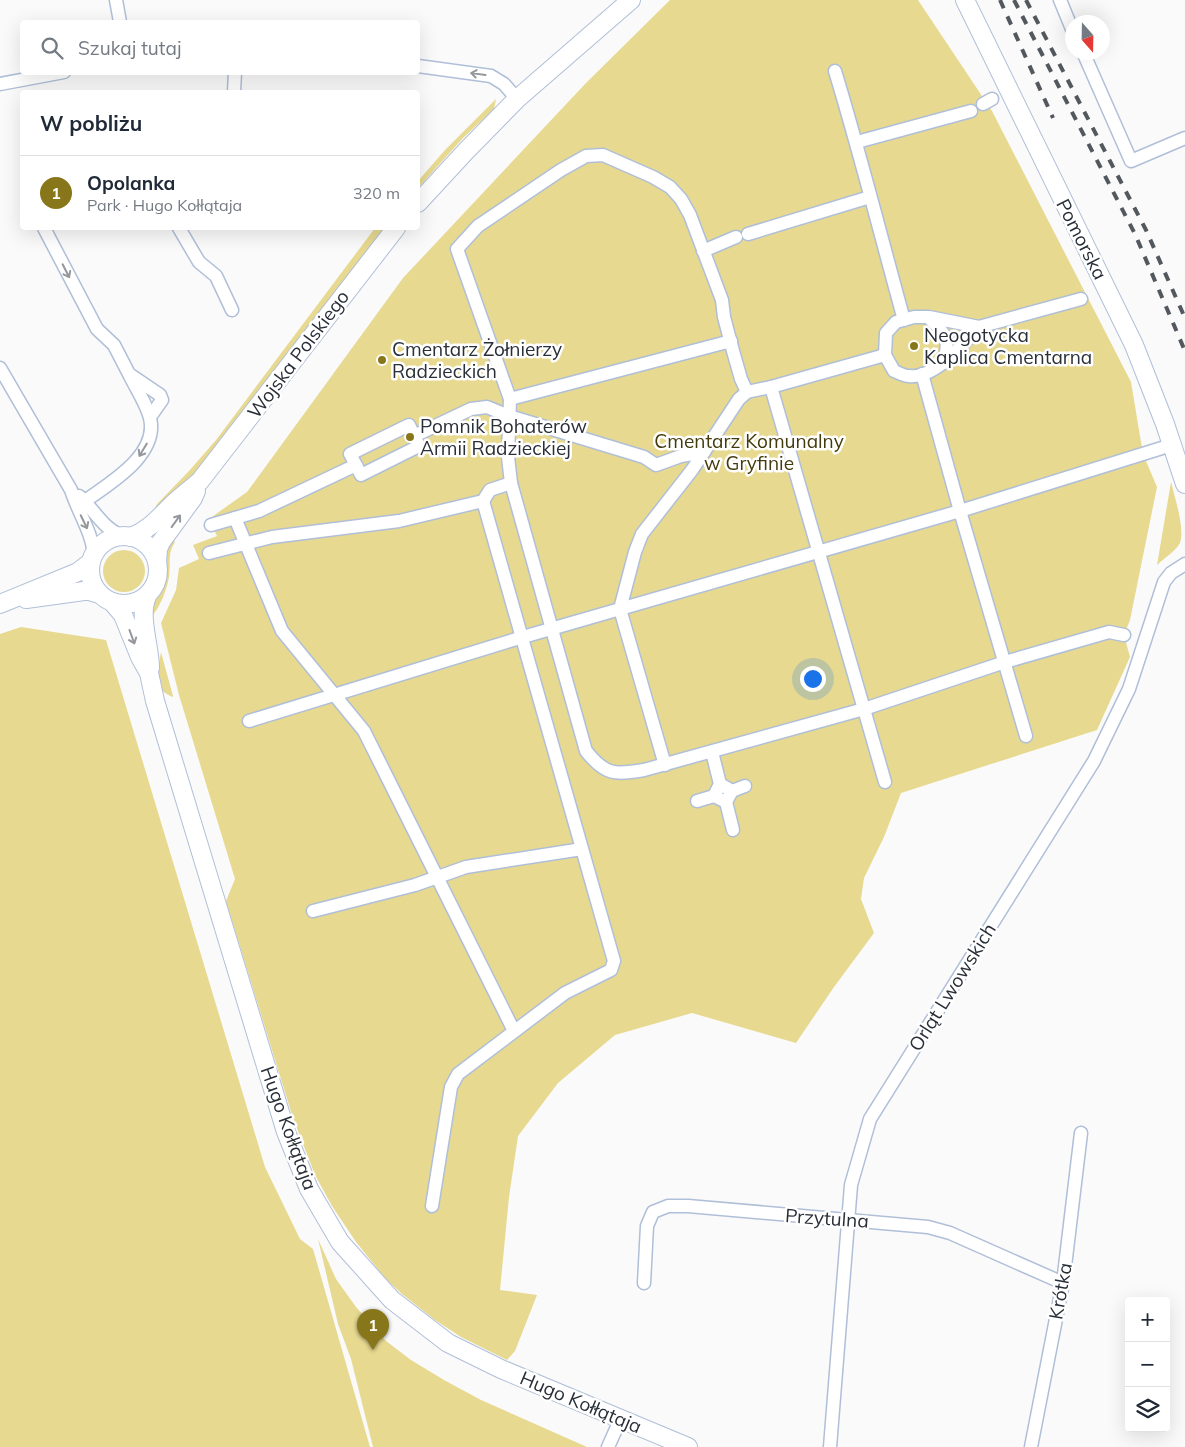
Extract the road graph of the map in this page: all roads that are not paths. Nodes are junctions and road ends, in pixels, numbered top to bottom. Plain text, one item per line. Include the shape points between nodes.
1 (116, 0) edge
2 (631, 0) edge
3 (965, 0) edge
4 (1060, 0) edge
5 (1066, 15) edge
6 (120, 20) edge
7 (1087, 60) edge
8 (420, 66) edge
9 (835, 71) dead end
10 (48, 75) edge
11 (235, 75) edge
12 (0, 84) edge
13 (234, 90) edge
14 (517, 99) junction
15 (971, 111) dead end
16 (1185, 138) edge
17 (857, 142) junction
18 (870, 197) junction
19 (420, 201) edge
20 (45, 230) edge
21 (180, 230) edge
22 (394, 230) edge
23 (704, 251) junction
24 (1081, 299) dead end
25 (232, 310) dead end
26 (929, 317) junction
27 (904, 320) junction
28 (979, 327) junction
29 (731, 341) junction
30 (885, 355) junction
31 (944, 363) junction
32 (0, 368) edge
33 (129, 374) junction
34 (922, 374) junction
35 (771, 387) junction
36 (747, 392) junction
37 (510, 399) junction
38 (509, 416) junction
39 (150, 417) junction
40 (414, 436) junction
41 (1162, 448) dead end
42 (704, 452) junction
43 (356, 464) junction
44 (200, 481) junction
45 (511, 483) junction
46 (1185, 484) edge
47 (71, 490) junction
48 (483, 500) junction
49 (85, 501) junction
50 (960, 511) junction
51 (235, 518) junction
52 (211, 525) dead end
53 (127, 537) junction
54 (246, 544) junction
55 (819, 552) junction
56 (209, 553) dead end
57 (92, 558) junction
58 (157, 562) junction
59 (1185, 564) edge
60 (147, 596) junction
61 (106, 599) junction
62 (6, 602) edge
63 (620, 610) junction
64 (552, 628) junction
65 (1124, 635) dead end
66 (523, 637) junction
67 (1006, 662) junction
68 (149, 673) junction
69 (336, 695) junction
70 (864, 709) junction
71 (249, 721) dead end
72 (1026, 736) dead end
73 (712, 752) junction
74 (665, 765) junction
75 (885, 782) dead end
76 (746, 786) dead end
77 (724, 797) junction
78 (697, 801) dead end
79 (733, 830) dead end
80 (582, 849) junction
81 (436, 876) junction
82 (313, 911) dead end
83 (514, 1031) junction
84 (1081, 1133) dead end
85 (432, 1206) dead end
86 (848, 1220) junction
87 (1063, 1282) junction
88 (644, 1283) dead end
89 (621, 1418) junction
90 (608, 1447) edge
91 (688, 1447) edge
92 (830, 1447) edge
93 (1030, 1447) edge

1 - 6 street
2 - 14 street
3 - 46 street, Pomorska via 1134,345
4 - 5 street
7 - 16 street via 1131,161
14 -> 8 street via 504,84 491,76
9 - 17 street
10 - 12 street
11 - 13 street
14 - 19 street
15 - 17 street
17 - 18 street
18 - 23 street via 742,235
18 - 27 street
20 -> 33 street via 97,329 114,345
21 - 25 street via 199,262 216,276
22 - 44 street, Wojska Polskiego
23 - 29 street via 722,300
23 - 37 street via 681,198 670,187 604,155 586,156 561,170 478,226 457,249
24 - 28 street
26 - 27 street
26 - 28 street
26 - 31 street via 944,333 948,345
27 - 30 street via 896,322 886,334
28 - 31 street
29 - 36 street
29 - 37 street
30 - 34 street via 894,372 910,376
30 - 35 street
31 - 34 street
32 - 47 street
33 - 39 street
33 - 39 street via 160,395 162,400
34 - 50 street
35 - 36 street
35 - 55 street
36 - 42 street
37 - 38 street
38 - 40 street via 488,407 471,409
38 - 42 street via 644,457 656,464
38 - 45 street
39 -> 49 street via 152,432 144,453
40 - 43 street via 419,446 360,475
40 - 43 street via 409,425 350,454
41 - 50 street
42 - 63 street via 642,534
43 - 51 street via 259,511
44 - 53 street, Wojska Polskiego via 140,534
58 -> 44 street, Wojska Polskiego via 161,542
45 - 48 street via 490,490
45 - 64 street
47 - 49 street
47 -> 57 street via 92,538
48 - 54 street via 399,521 272,537
48 - 66 street
49 - 53 street via 108,528
50 - 55 street
50 - 67 street
51 - 52 street
51 - 54 street
53 - 57 street via 105,542
53 - 58 street via 146,545
54 - 56 street
54 - 69 street via 282,631
55 - 63 street
55 - 70 street
57 - 61 street via 91,580
57 - 62 street via 78,572
58 - 60 street via 157,580
59 - 86 street, Orląt Lwowskich via 1164,582 1129,689 1094,761 870,1118 851,1185
60 - 61 street via 122,605
60 - 68 street, Hugo Kołłątaja via 143,611 150,653
61 - 62 street via 89,591
61 -> 68 street, Hugo Kołłątaja via 123,615
63 - 64 street
63 - 74 street
64 - 66 street
64 - 74 street via 586,751 597,765 609,772 625,774
65 - 67 street via 1109,632
66 - 69 street
66 - 80 street
67 - 70 street
67 - 72 street
68 - 89 street, Hugo Kołłątaja via 286,1132 309,1189 340,1242 392,1300 448,1343 501,1369
69 - 71 street
69 - 81 street via 364,730
70 - 73 street
70 - 75 street
73 - 74 street
73 - 77 street
76 - 77 street
77 - 78 street
77 - 79 street
80 - 81 street via 466,867
80 - 83 street via 614,961 611,970 564,993
81 - 82 street via 415,885
81 - 83 street
83 - 85 street via 458,1074 451,1088
84 - 87 street, Krótka
86 - 87 street, Przytulna via 906,1224 950,1233
86 - 88 street, Przytulna via 668,1206 653,1212 647,1226
86 - 92 street, Orląt Lwowskich
87 - 93 street, Krótka
89 - 90 street
89 - 91 street, Hugo Kołłątaja

